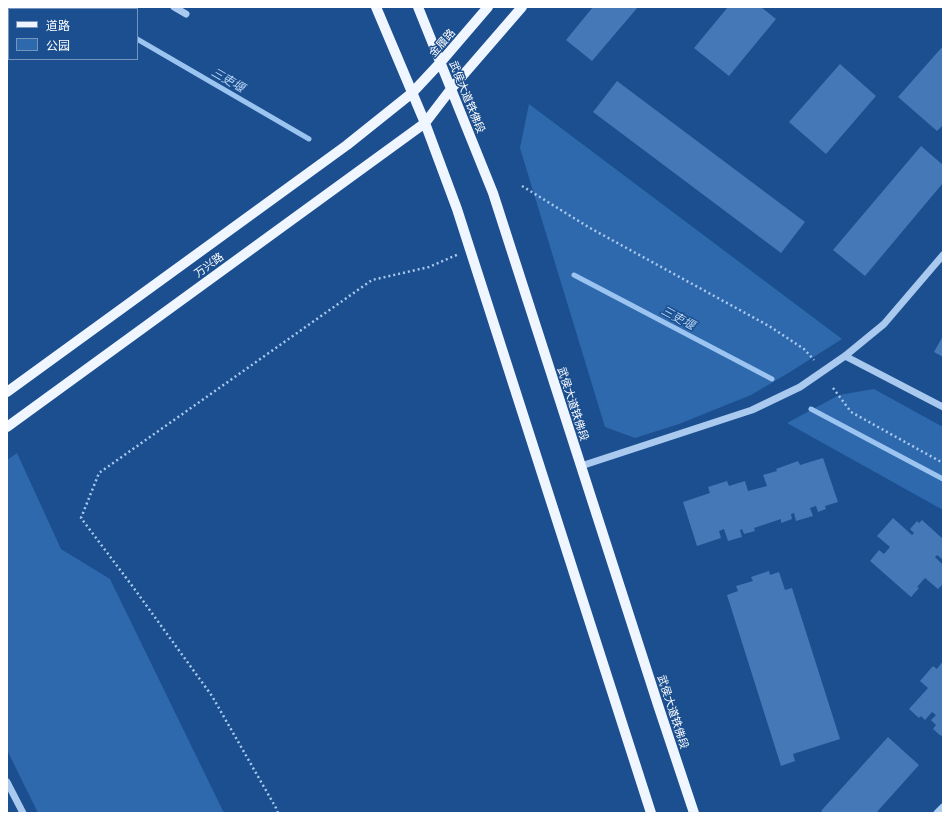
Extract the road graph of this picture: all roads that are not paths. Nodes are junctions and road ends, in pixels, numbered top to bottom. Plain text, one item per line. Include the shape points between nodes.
1 (174, 7) edge
2 (376, 7) edge
3 (418, 7) edge
4 (488, 7) edge
5 (522, 7) edge
6 (186, 14) dead end
7 (440, 63) junction
8 (451, 89) junction
9 (412, 93) junction
10 (425, 123) junction
11 (943, 255) edge
12 (845, 356) junction
13 (7, 392) edge
14 (943, 407) edge
15 (7, 427) edge
16 (581, 466) junction
17 (7, 782) edge
18 (943, 807) edge
19 (23, 813) edge
20 (651, 813) edge
21 (694, 813) edge
22 (937, 813) edge

1 - 6 street
2 - 9 main road
3 - 7 main road, 武侯大道铁佛段
4 - 7 main road, 金履路
5 - 8 main road
7 - 8 main road, 武侯大道铁佛段
7 - 9 main road, 金履路
8 - 10 main road, 万兴路
8 - 16 main road, 武侯大道铁佛段 via 493,193
9 - 10 main road
9 - 13 main road, 金履路 via 347,145
10 - 15 main road, 万兴路
10 - 20 main road via 458,209
11 - 12 street via 884,324
12 - 14 street
12 - 16 street via 800,387 752,410
16 - 21 main road, 武侯大道铁佛段
17 - 19 street
18 - 22 street

